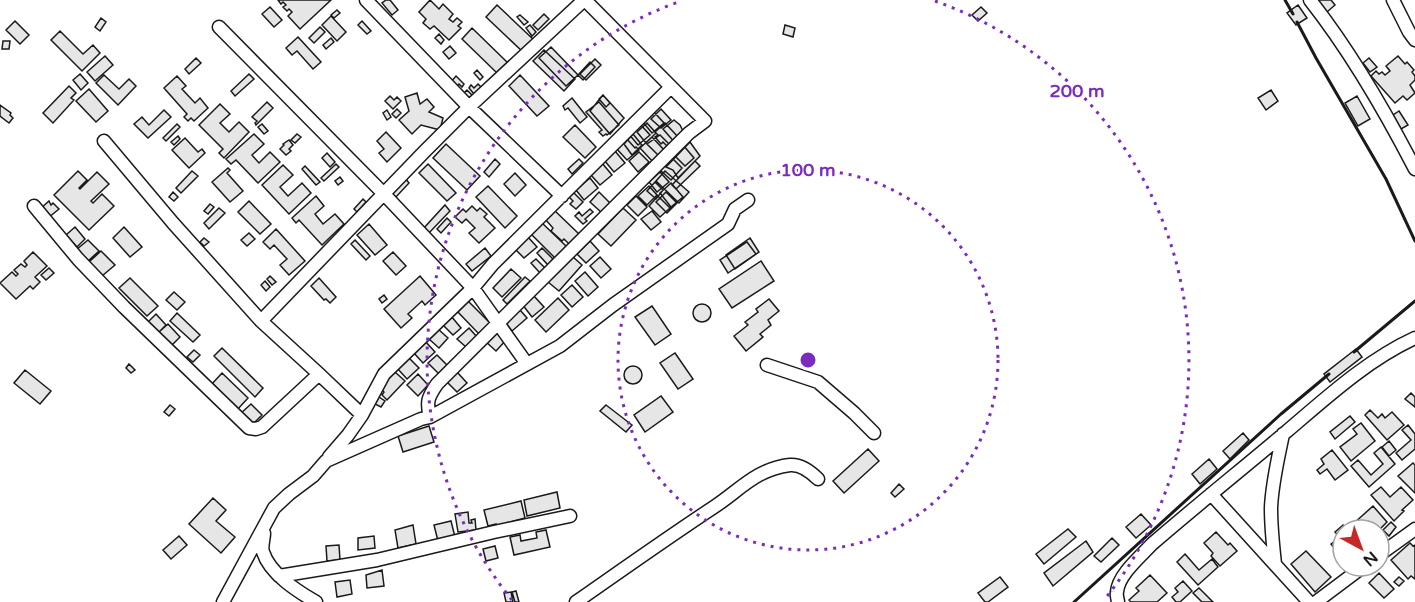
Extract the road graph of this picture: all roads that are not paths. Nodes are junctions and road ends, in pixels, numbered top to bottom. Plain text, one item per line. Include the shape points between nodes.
1 (366, 0) edge
2 (584, 0) edge
3 (1310, 0) edge
4 (1392, 0) edge
5 (219, 27) dead end
6 (1415, 40) edge
7 (671, 87) junction
8 (469, 107) junction
9 (104, 141) dead end
10 (1415, 169) edge
11 (383, 193) junction
12 (562, 196) junction
13 (748, 200) dead end
14 (34, 206) dead end
15 (473, 288) junction
16 (261, 321) junction
17 (498, 323) junction
18 (1415, 338) edge
19 (527, 364) junction
20 (767, 364) dead end
21 (319, 374) junction
22 (362, 415) junction
23 (430, 417) junction
24 (874, 433) dead end
25 (1283, 434) junction
26 (326, 461) junction
27 (818, 479) dead end
28 (1211, 494) junction
29 (570, 516) dead end
30 (265, 526) junction
31 (1415, 529) edge
32 (1391, 546) edge
33 (1275, 564) junction
34 (279, 576) junction
35 (1348, 578) edge
36 (223, 602) edge
37 (316, 602) edge
38 (576, 602) edge
39 (1118, 602) edge
40 (1309, 602) edge
41 (1316, 602) edge

1 - 8 street
2 - 7 street
2 - 8 street
3 - 10 street via 1372,92
4 - 6 street
5 - 11 street
7 - 12 street
7 - 17 street via 705,121
8 - 11 street
8 - 12 street
9 - 16 street
11 - 15 street
11 - 16 street
12 - 15 street
13 - 19 street via 735,209 728,224 560,346
14 - 21 street via 124,307 249,429 262,427
15 - 17 street
15 - 22 street via 384,374
16 - 21 street
17 - 19 street
17 - 23 street via 437,384 427,405
18 - 25 street via 1339,387
19 - 23 street
20 - 24 street via 818,382
21 - 22 street
22 - 26 street
23 - 26 street
25 - 28 street
25 - 33 street via 1271,508
26 - 30 street via 274,508
27 - 38 street via 803,467 793,465 756,475
28 - 33 street
28 - 39 street via 1128,570 1116,592
29 - 34 street via 377,560
30 - 34 street via 262,550
30 - 36 street
31 - 32 street
33 - 40 street
34 - 37 street
35 - 41 street

